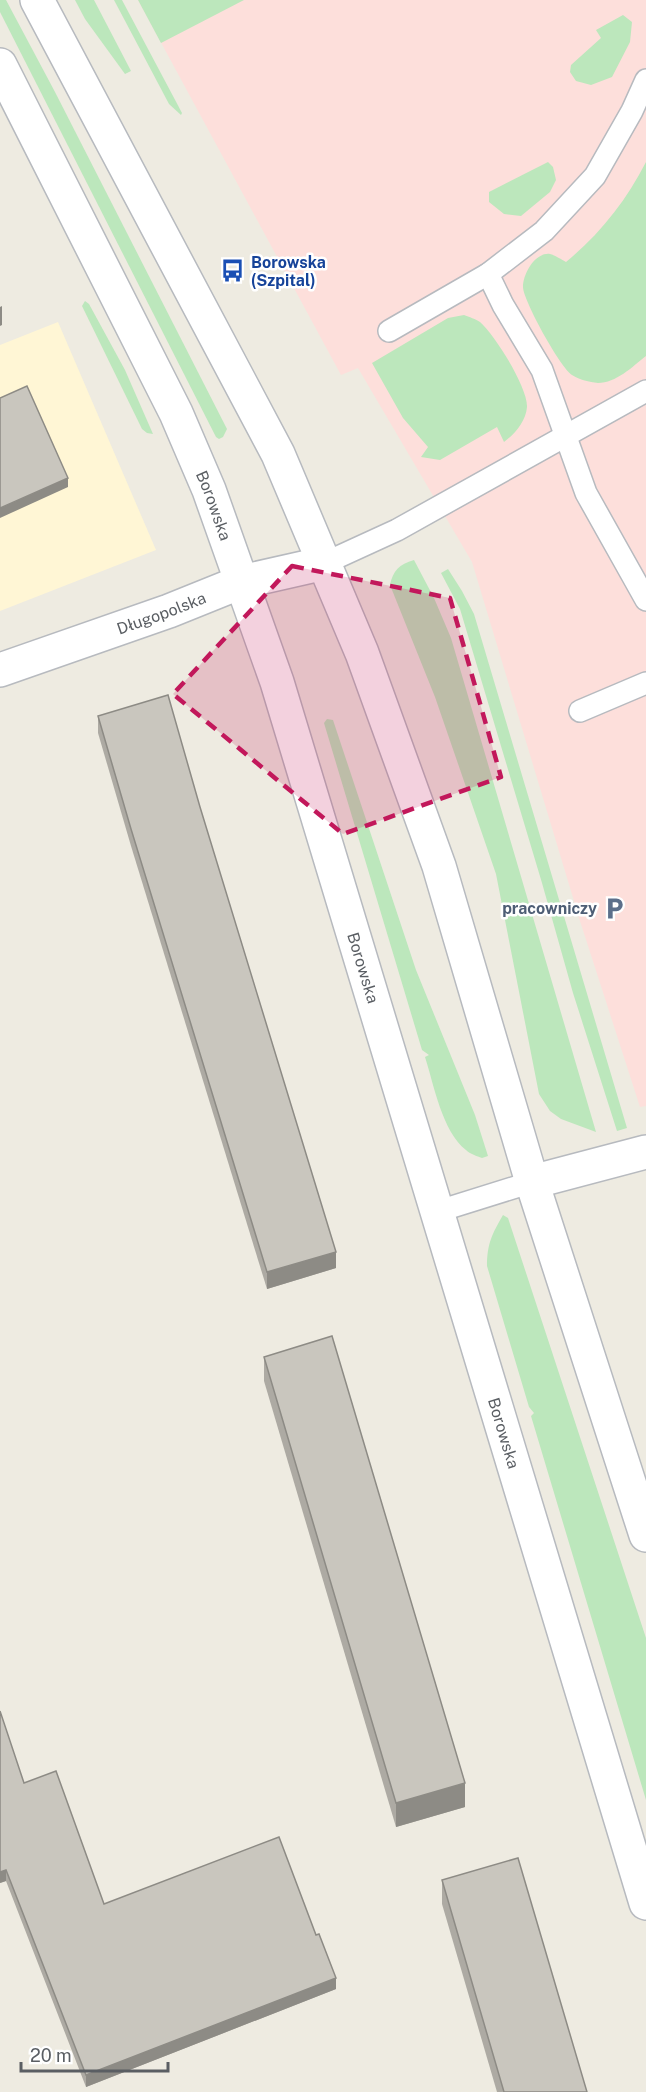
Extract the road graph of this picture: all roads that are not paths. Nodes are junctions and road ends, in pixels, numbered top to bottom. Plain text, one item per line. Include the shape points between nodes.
1 (37, 0) edge
2 (0, 65) edge
3 (646, 80) edge
4 (488, 274) junction
5 (389, 331) dead end
6 (646, 391) edge
7 (566, 436) junction
8 (325, 563) junction
9 (241, 582) junction
10 (646, 600) edge
11 (0, 670) edge
12 (646, 683) edge
13 (580, 711) dead end
14 (646, 1152) edge
15 (532, 1182) junction
16 (439, 1211) junction
17 (646, 1535) edge
18 (646, 1903) edge

1 - 8 street via 278,454
2 - 9 street, Borowska via 176,412
3 - 4 lane via 595,176 544,231
4 - 5 lane
4 - 7 lane via 542,370
6 - 7 lane
7 - 8 lane via 397,530
7 - 10 lane via 586,493
8 - 9 street, Długopolska
8 - 15 street via 362,652 439,866
9 - 11 street, Długopolska
9 - 16 street, Borowska via 281,693
12 - 13 lane
14 - 15 street
15 - 16 lane
15 - 17 street
16 - 18 street, Borowska

